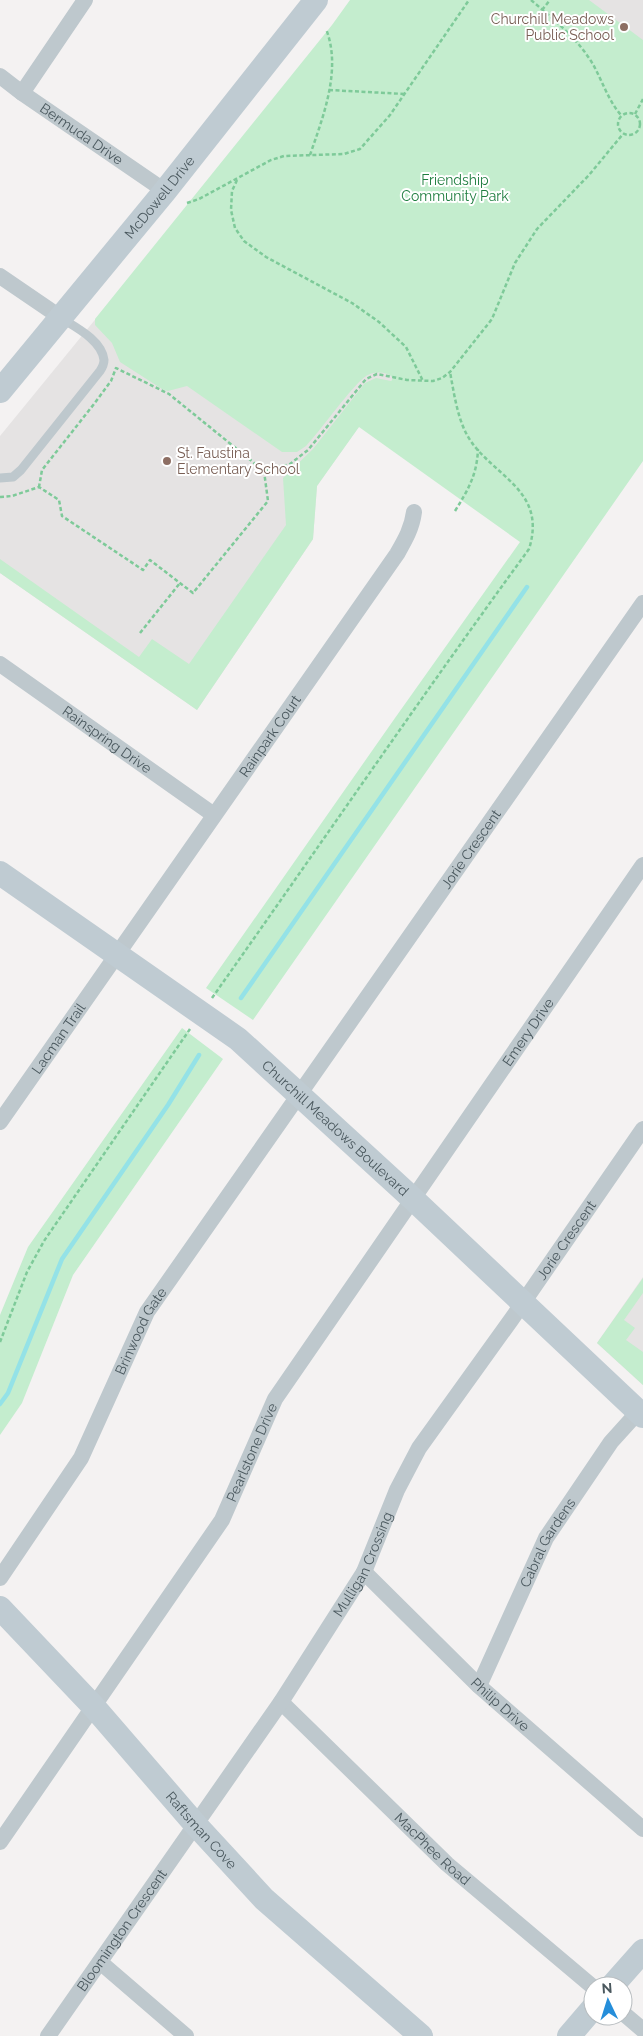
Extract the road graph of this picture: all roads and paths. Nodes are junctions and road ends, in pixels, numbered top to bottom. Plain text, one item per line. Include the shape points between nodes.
1 (85, 0) edge
2 (315, 0) edge
3 (469, 0) edge
4 (531, 0) edge
5 (550, 0) edge
6 (542, 10) junction
7 (326, 29) dead end
8 (0, 76) edge
9 (329, 90) junction
10 (22, 93) junction
11 (405, 94) junction
12 (643, 99) edge
13 (635, 114) junction
14 (621, 115) junction
15 (638, 130) junction
16 (643, 133) edge
17 (622, 134) junction
18 (310, 155) junction
19 (238, 179) junction
20 (166, 191) junction
21 (187, 203) dead end
22 (0, 276) edge
23 (60, 318) junction
24 (450, 372) junction
25 (423, 381) junction
26 (0, 391) edge
27 (478, 449) junction
28 (264, 471) junction
29 (0, 478) edge
30 (39, 487) junction
31 (0, 497) edge
32 (455, 511) dead end
33 (414, 512) dead end
34 (180, 583) junction
35 (643, 604) edge
36 (140, 634) dead end
37 (0, 664) edge
38 (214, 815) junction
39 (643, 865) edge
40 (0, 873) edge
41 (117, 954) junction
42 (208, 1004) dead end
43 (192, 1026) dead end
44 (298, 1094) junction
45 (3, 1112) edge
46 (643, 1129) edge
47 (413, 1199) junction
48 (523, 1302) junction
49 (0, 1342) edge
50 (641, 1412) edge
51 (364, 1572) junction
52 (0, 1578) edge
53 (0, 1608) edge
54 (479, 1686) junction
55 (281, 1702) junction
56 (94, 1707) junction
57 (195, 1824) junction
58 (643, 1829) edge
59 (0, 1842) edge
60 (643, 1951) edge
61 (100, 1962) junction
62 (621, 1976) edge
63 (583, 1979) edge
64 (583, 2020) edge
65 (633, 2022) edge
66 (643, 2030) edge
67 (48, 2036) edge
68 (186, 2036) edge
69 (420, 2036) edge
70 (569, 2036) edge

1 - 10 street
2 - 20 street, McDowell Drive
3 - 11 path
4 - 6 path
5 - 6 path
6 - 14 path via 577,40 612,105
7 - 9 path via 330,38
8 - 10 street, Bermuda Drive
9 - 11 path
9 - 18 path via 328,105
10 - 20 street, Bermuda Drive
11 - 18 path via 360,149 344,154
12 - 13 path
13 - 14 path
13 - 15 path via 639,120
14 - 17 path via 617,125
15 - 16 path
15 - 17 path via 633,135
17 - 24 path via 538,229 515,263 492,319
18 - 19 path via 271,160
19 - 21 path
19 - 25 path via 232,191 231,210 234,228 244,241 379,322 406,347
20 - 23 street, McDowell Drive
22 - 23 street
23 - 26 street, McDowell Drive
23 - 29 lane via 90,338 100,349 104,361 100,372 22,470 13,477
24 - 25 path via 442,378
24 - 27 path via 462,425
25 - 28 path via 377,374 366,379 308,450 290,464
27 - 32 path via 477,467
27 - 42 path via 507,476 527,502 534,534 529,549
28 - 30 path via 169,394 116,368 111,381 42,470
28 - 34 path via 268,501 193,593
30 - 31 path
30 - 34 path via 59,500 62,516 143,570 150,560
33 - 38 street, Rainpark Court via 406,540 397,554
34 - 36 path
35 - 44 street, Jorie Crescent
37 - 38 street, Rainspring Drive
38 - 41 street, Rainpark Court
39 - 47 street, Emery Drive
40 - 41 street, Churchill Meadows Boulevard
41 - 44 street, Churchill Meadows Boulevard via 238,1039
41 - 45 street, Lacman Trail
43 - 49 path via 44,1240 27,1272
44 - 47 street, Churchill Meadows Boulevard
44 - 52 street, Brinwood Gate via 147,1312 82,1458
46 - 48 street, Jorie Crescent
47 - 48 street, Churchill Meadows Boulevard
47 - 56 street, Pearlstone Drive via 275,1399 222,1520
48 - 50 street, Churchill Meadows Boulevard
48 - 51 street, Mulligan Crossing via 419,1448 397,1490
50 - 54 street, Cabral Gardens via 610,1442 546,1538
51 - 54 street, Philip Drive
51 - 55 street, Mulligan Crossing
53 - 56 street, Raftsman Cove
54 - 58 street, Philip Drive
55 - 57 street, Mulligan Crossing
55 - 63 street, MacPhee Road via 448,1864
56 - 57 street, Raftsman Cove
56 - 59 street
57 - 61 street, Bloomington Crescent
57 - 69 street, Raftsman Cove via 284,1918
60 - 62 street
61 - 67 street, Bloomington Crescent
61 - 68 street
64 - 70 street
65 - 66 street

